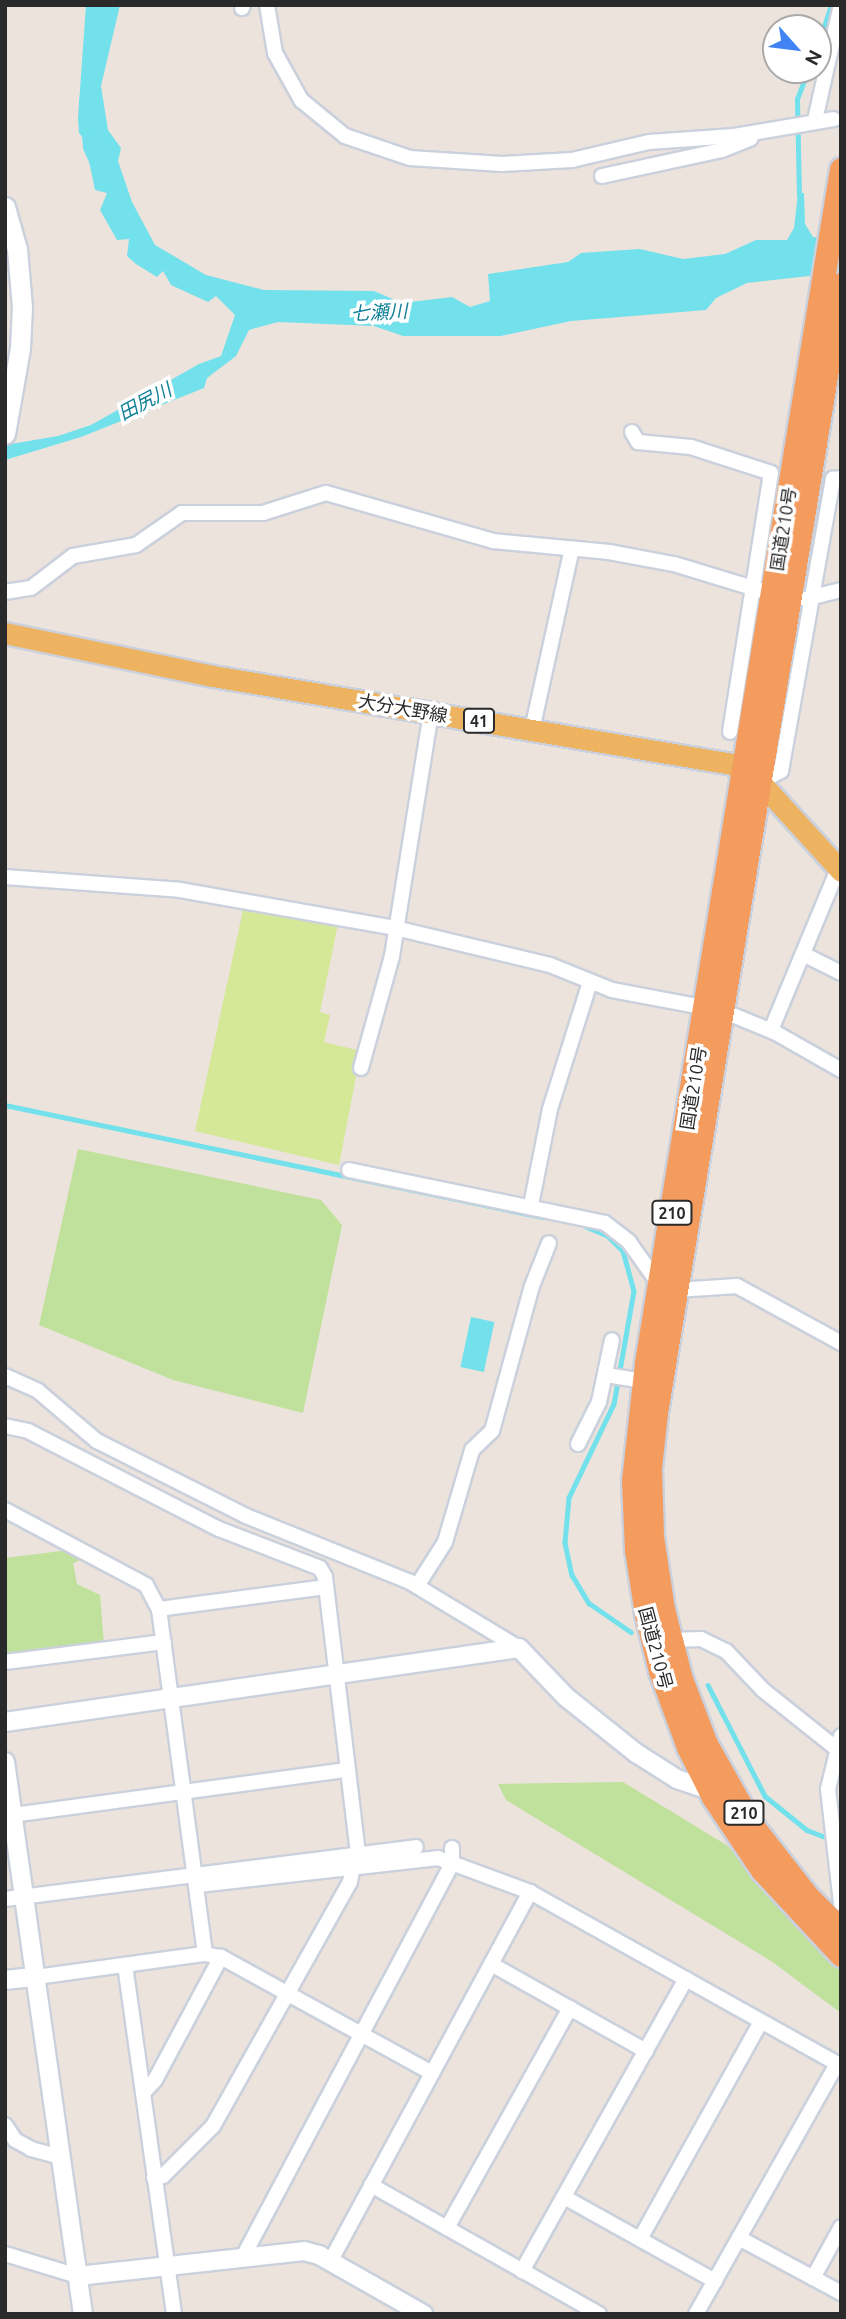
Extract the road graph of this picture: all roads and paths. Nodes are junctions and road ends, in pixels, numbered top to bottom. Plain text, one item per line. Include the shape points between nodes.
1 (267, 5) edge
2 (841, 5) edge
3 (834, 119) dead end
4 (815, 120) junction
5 (761, 132) junction
6 (840, 174) edge
7 (602, 176) dead end
8 (5, 207) edge
9 (841, 284) edge
10 (810, 419) junction
11 (6, 426) edge
12 (632, 432) dead end
13 (841, 478) edge
14 (572, 548) junction
15 (841, 590) edge
16 (5, 592) edge
17 (782, 595) junction
18 (5, 633) edge
19 (431, 713) junction
20 (532, 730) junction
21 (730, 732) dead end
22 (752, 776) junction
23 (839, 870) edge
24 (5, 877) edge
25 (395, 928) junction
26 (803, 954) junction
27 (841, 973) edge
28 (590, 982) junction
29 (715, 1009) junction
30 (771, 1030) junction
31 (361, 1068) dead end
32 (841, 1070) edge
33 (349, 1170) dead end
34 (531, 1205) junction
35 (549, 1243) dead end
36 (669, 1287) junction
37 (612, 1340) dead end
38 (841, 1343) edge
39 (5, 1376) edge
40 (623, 1378) junction
41 (5, 1426) edge
42 (578, 1444) dead end
43 (5, 1510) edge
44 (417, 1586) junction
45 (325, 1587) junction
46 (159, 1609) junction
47 (671, 1640) junction
48 (164, 1642) junction
49 (519, 1648) junction
50 (5, 1662) edge
51 (336, 1677) junction
52 (171, 1699) junction
53 (5, 1722) edge
54 (839, 1742) edge
55 (5, 1762) edge
56 (347, 1770) junction
57 (183, 1791) junction
58 (710, 1791) junction
59 (734, 1797) junction
60 (13, 1815) junction
61 (416, 1847) dead end
62 (452, 1848) dead end
63 (355, 1859) junction
64 (452, 1863) junction
65 (196, 1880) junction
66 (530, 1892) junction
67 (24, 1896) junction
68 (5, 1899) edge
69 (841, 1903) edge
70 (841, 1930) edge
71 (205, 1954) junction
72 (841, 1955) edge
73 (221, 1957) junction
74 (491, 1964) junction
75 (125, 1965) junction
76 (36, 1977) junction
77 (686, 1979) junction
78 (5, 1980) edge
79 (289, 1994) junction
80 (569, 2008) junction
81 (761, 2022) junction
82 (361, 2034) junction
83 (646, 2051) junction
84 (839, 2065) edge
85 (432, 2073) junction
86 (143, 2093) junction
87 (5, 2125) edge
88 (61, 2157) junction
89 (154, 2178) junction
90 (371, 2185) junction
91 (564, 2197) junction
92 (841, 2227) edge
93 (447, 2228) junction
94 (739, 2238) junction
95 (640, 2239) junction
96 (5, 2254) edge
97 (244, 2255) junction
98 (330, 2262) junction
99 (166, 2266) junction
100 (522, 2271) junction
101 (78, 2276) junction
102 (813, 2278) junction
103 (715, 2281) junction
104 (841, 2293) edge
105 (414, 2311) edge
106 (83, 2314) edge
107 (174, 2314) edge
108 (599, 2314) edge
109 (696, 2314) edge

1 - 5 street via 275,53 301,100 345,136 391,154 447,162 527,164 600,156 659,141
2 - 4 street
3 - 4 street
4 - 5 street
5 - 7 street via 722,150
6 - 10 highway, 国道210号 / 210
8 - 11 main road via 18,257 22,307
9 - 10 highway, 国道210号 / 210
10 - 17 highway, 国道210号 / 210
12 - 17 street via 638,442 691,447 771,473
13 - 17 street via 833,479
14 - 16 street via 493,541 319,494 263,513 182,513 136,545 73,556 31,588
14 - 17 street via 680,565
14 - 20 street
15 - 17 street
17 - 21 street
17 - 22 highway, 国道210号 / 210
17 - 22 street via 781,771
18 - 19 main road, 大分大野線 / 41 via 147,664
19 - 20 main road, 大分大野線 / 41
19 - 25 street
20 - 22 main road, 大分大野線 / 41
22 - 23 main road
22 - 29 highway, 国道210号 / 210
23 - 26 street
24 - 25 street via 180,890
25 - 28 street via 550,965
25 - 31 street via 392,956
26 - 27 street
26 - 30 street
28 - 29 street
28 - 34 street via 550,1108
29 - 30 street
29 - 36 highway, 国道210号 / 210
30 - 32 street
33 - 34 street
34 - 36 street via 614,1228
35 - 44 street via 532,1286 492,1432 472,1450 445,1542
36 - 38 street via 737,1286
36 - 40 highway, 国道210号 / 210
36 - 47 highway, 国道210号 / 210 via 650,1468 654,1547
37 - 40 street
39 - 44 street via 38,1391 86,1434 189,1489 320,1549
40 - 42 street via 599,1402
40 - 58 highway, 国道210号 / 210 via 641,1588 668,1697
41 - 45 street via 28,1431 219,1529 312,1563 325,1577
43 - 46 street via 146,1585
44 - 49 street
45 - 46 street
45 - 51 street
46 - 48 street
47 - 54 street via 701,1639 726,1651 763,1690
47 - 59 highway, 国道210号 / 210 via 706,1744
48 - 50 street
48 - 52 street
49 - 51 street
49 - 58 street via 566,1697 635,1753 670,1776
51 - 52 street
51 - 56 street
52 - 53 street
52 - 57 street
54 - 69 street via 828,1789
55 - 60 street
56 - 57 street
56 - 63 street
57 - 60 street
57 - 65 street
58 - 59 street
58 - 72 highway, 国道210号 / 210 via 778,1890
59 - 70 highway, 国道210号 / 210 via 792,1878
60 - 67 street
61 - 63 street
62 - 64 street
63 - 64 street via 422,1857
63 - 65 street
63 - 79 street via 350,1882
64 - 66 street
64 - 82 street
65 - 67 street
65 - 71 street
66 - 74 street
66 - 77 street
67 - 68 street
67 - 76 street
71 - 73 street
71 - 75 street
73 - 79 street
73 - 86 street via 155,2080
74 - 80 street
74 - 85 street
75 - 76 street
75 - 86 street
76 - 78 street
76 - 88 street
77 - 81 street
77 - 83 street
79 - 82 street
79 - 89 street via 213,2126 163,2176
80 - 83 street
80 - 93 street
81 - 84 street
81 - 95 street
82 - 85 street
82 - 97 street
83 - 91 street
84 - 94 street
85 - 90 street
86 - 89 street
87 - 88 street via 15,2140 31,2150
88 - 101 street
89 - 99 street
90 - 93 street
90 - 98 street
91 - 95 street
91 - 100 street
92 - 102 street
93 - 100 street
94 - 102 street
94 - 103 street
95 - 103 street
96 - 101 street
97 - 98 street via 304,2251
97 - 99 street
98 - 105 street
99 - 101 street
99 - 107 street
100 - 108 street
101 - 106 street
102 - 104 street
103 - 109 street

